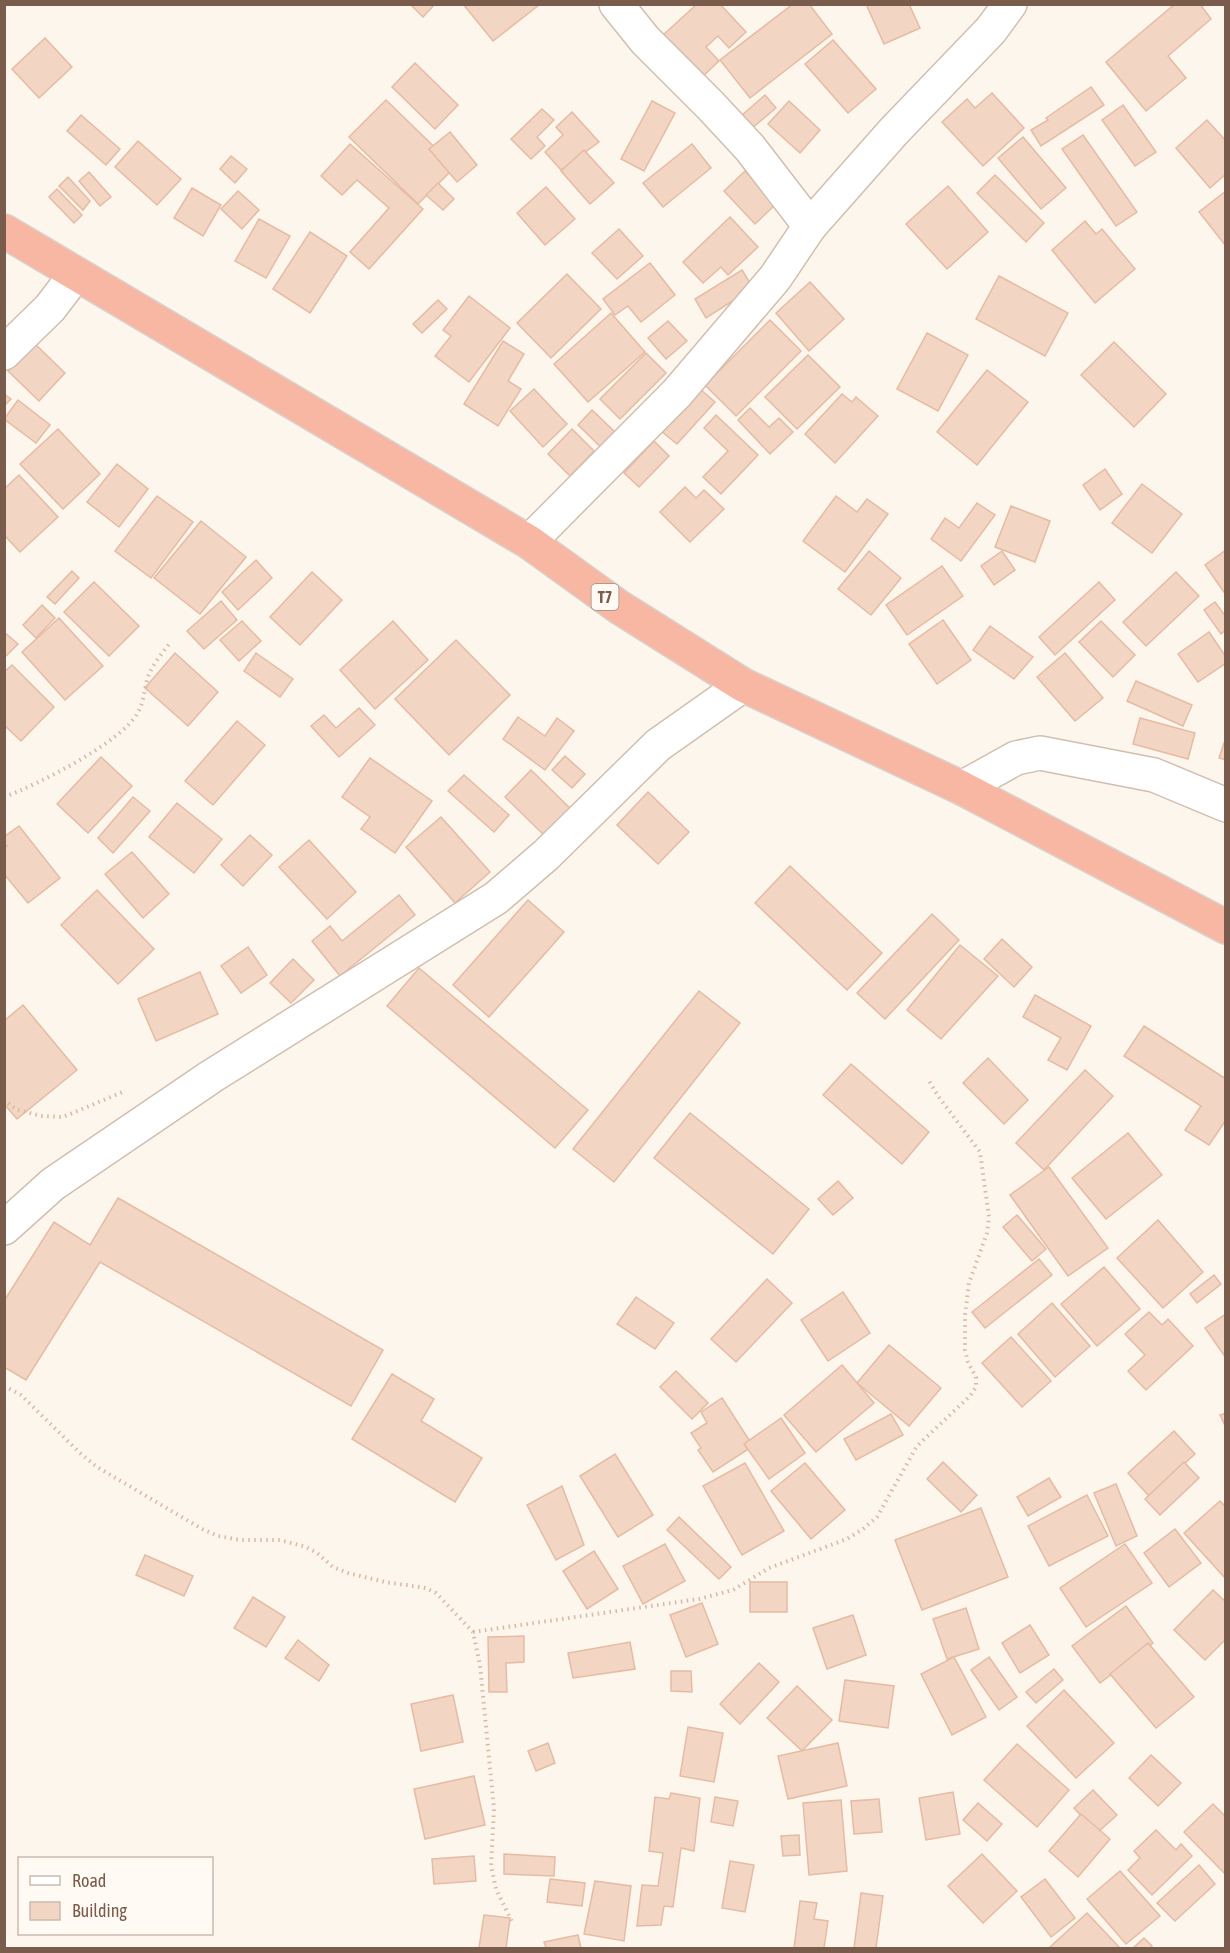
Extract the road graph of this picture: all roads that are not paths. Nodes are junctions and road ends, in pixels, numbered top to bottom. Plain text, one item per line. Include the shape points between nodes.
1 (616, 4) edge
2 (1010, 4) edge
3 (810, 226) junction
4 (4, 231) edge
5 (76, 274) junction
6 (4, 353) edge
7 (529, 542) junction
8 (743, 685) junction
9 (962, 788) junction
10 (1226, 805) edge
11 (1226, 927) edge
12 (4, 1228) edge

1 - 3 street via 645,40 750,148
2 - 3 street via 991,30
3 - 7 street via 775,278 677,393
4 - 5 highway, T7
5 - 6 street via 50,308
5 - 7 highway, T7
7 - 8 highway, T7 via 619,607
8 - 9 highway, T7
8 - 12 street via 658,745 546,855 496,898 209,1079 52,1184
9 - 10 street via 1016,758 1040,753 1154,775
9 - 11 highway, T7

